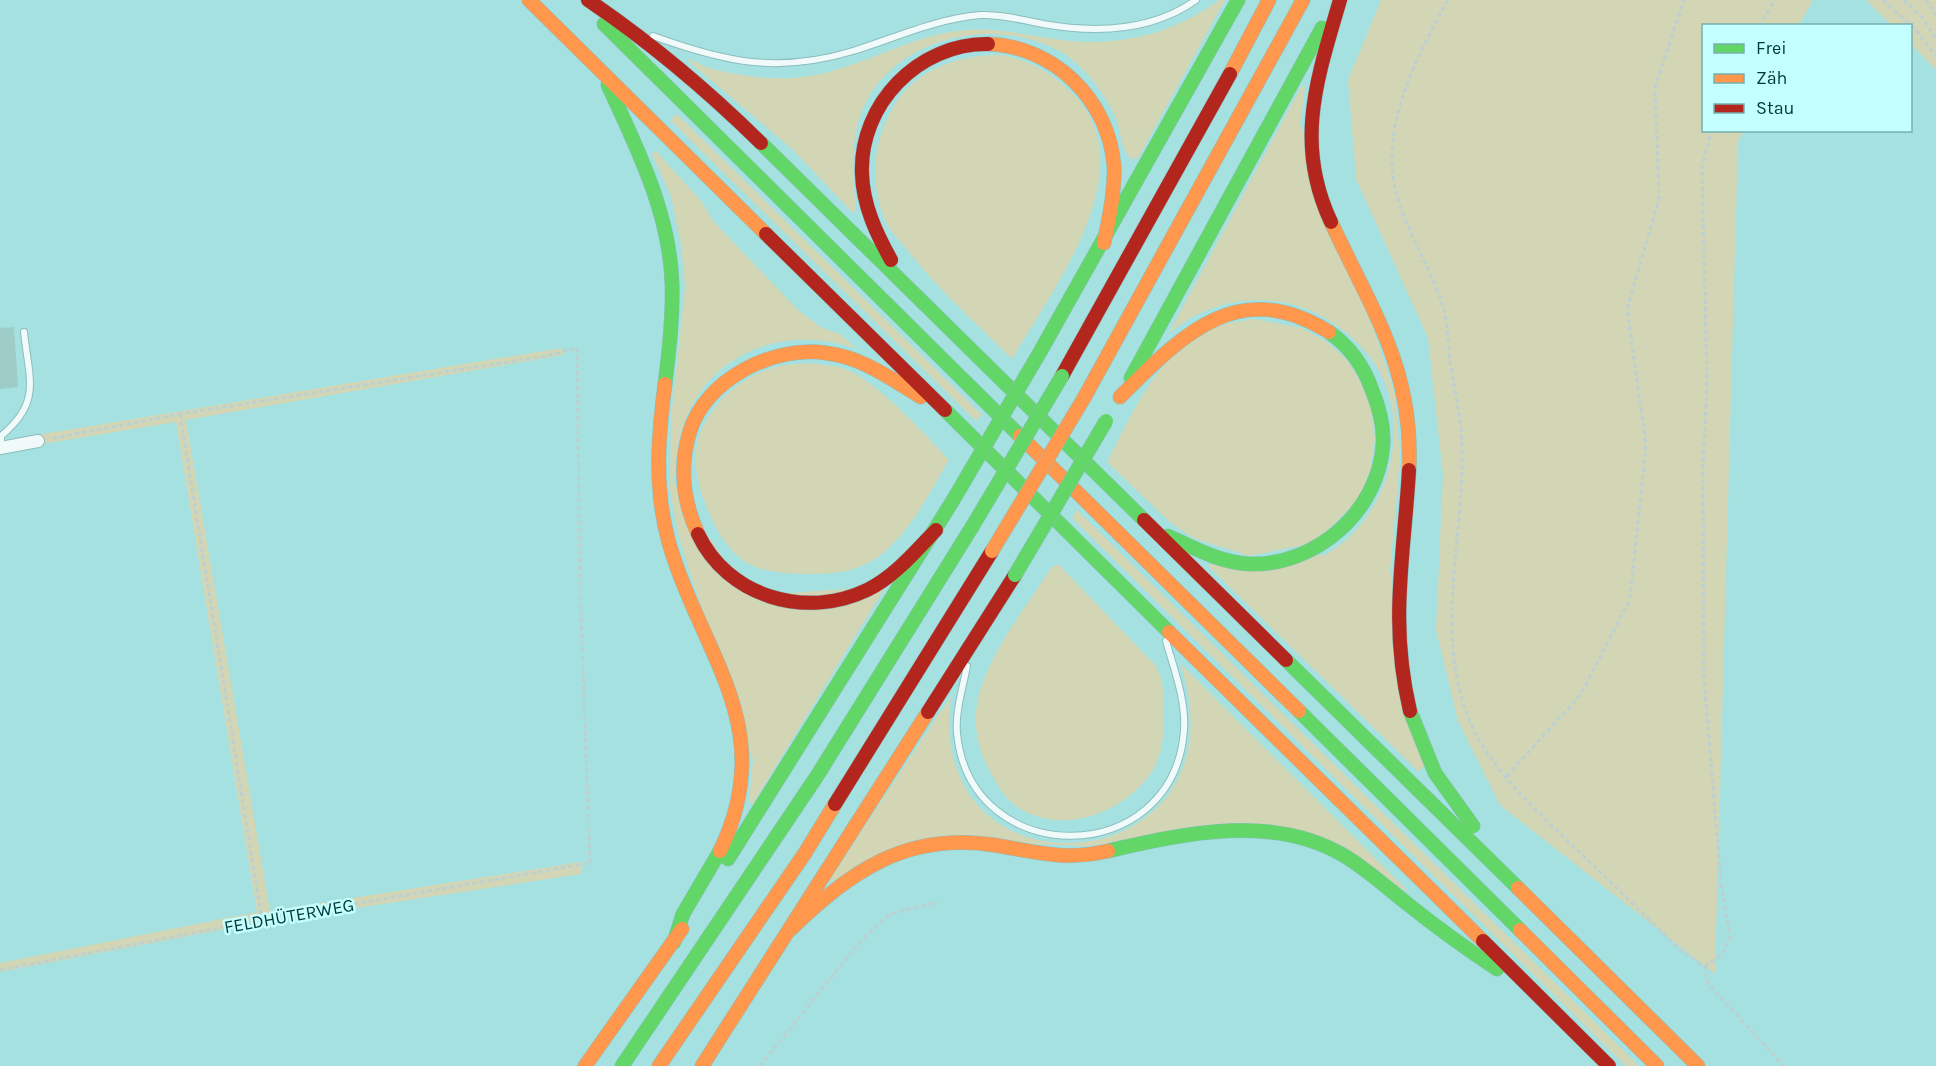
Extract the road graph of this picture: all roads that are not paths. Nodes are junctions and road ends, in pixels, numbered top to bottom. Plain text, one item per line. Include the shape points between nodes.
1 (529, 0) edge
2 (580, 0) edge
3 (588, 0) edge
4 (1196, 0) edge
5 (1238, 0) edge
6 (1269, 0) edge
7 (1303, 0) edge
8 (1339, 0) edge
9 (628, 27) junction
10 (603, 73) junction
11 (1104, 243) junction
12 (905, 285) junction
13 (24, 332) dead end
14 (1120, 397) junction
15 (952, 416) junction
16 (38, 441) road end
17 (0, 448) edge
18 (936, 530) junction
19 (1155, 530) junction
20 (1161, 623) junction
21 (971, 645) junction
22 (1494, 866) junction
23 (791, 929) junction
24 (674, 942) junction
25 (1538, 996) junction
26 (585, 1066) edge
27 (622, 1066) edge
28 (659, 1066) edge
29 (702, 1066) edge
30 (1608, 1066) edge
31 (1657, 1066) edge
32 (1698, 1066) edge

1 - 10 highway
2 - 31 highway
3 - 9 highway
4 - 9 lane via 1133,27 1079,30 982,15 951,19 814,61 759,64 711,56
5 - 11 highway
6 - 27 highway, bridge via 1062,376 972,527 817,776
7 - 28 highway, bridge via 1084,398 993,551 805,853
8 - 14 highway
8 - 22 highway via 1311,104 1310,151 1329,223 1389,338 1404,392 1412,447 1398,584 1398,652 1410,717 1431,770 1458,810 1491,845
9 - 12 highway via 712,95
10 - 15 highway
10 - 24 highway via 662,211 670,261 672,313 658,440 663,517 676,565 725,679 741,728 741,779 732,822 711,869 676,923
11 - 12 highway via 1113,191 1113,154 1100,113 1072,76 1045,57 1021,48 988,43 957,47 910,70 889,92 868,132 862,159 862,185 879,240
11 - 18 highway, bridge
12 - 19 highway
13 - 17 lane via 31,397 23,414 0,436
14 - 19 highway via 1179,341 1214,318 1251,311 1291,315 1328,332 1358,361 1377,396 1384,435 1379,473 1360,511 1327,543 1283,561 1251,564 1223,559
14 - 21 highway, bridge
15 - 18 highway via 857,360 820,351 776,354 739,372 711,397 690,429 683,471 688,513 701,541 725,572 749,590 786,601 826,601 856,594 892,574
15 - 20 highway
16 - 17 street
18 - 24 highway
19 - 22 highway
20 - 21 lane via 1183,705 1184,731 1179,752 1161,792 1143,812 1095,836 1029,831 983,797 968,774 957,733
20 - 25 highway
21 - 23 highway via 812,889
22 - 32 highway
23 - 25 highway via 826,894 867,864 918,848 964,843 1060,857 1101,855 1193,833 1238,829 1276,832 1322,845 1361,868 1456,943
23 - 29 highway
24 - 26 highway
25 - 30 highway

